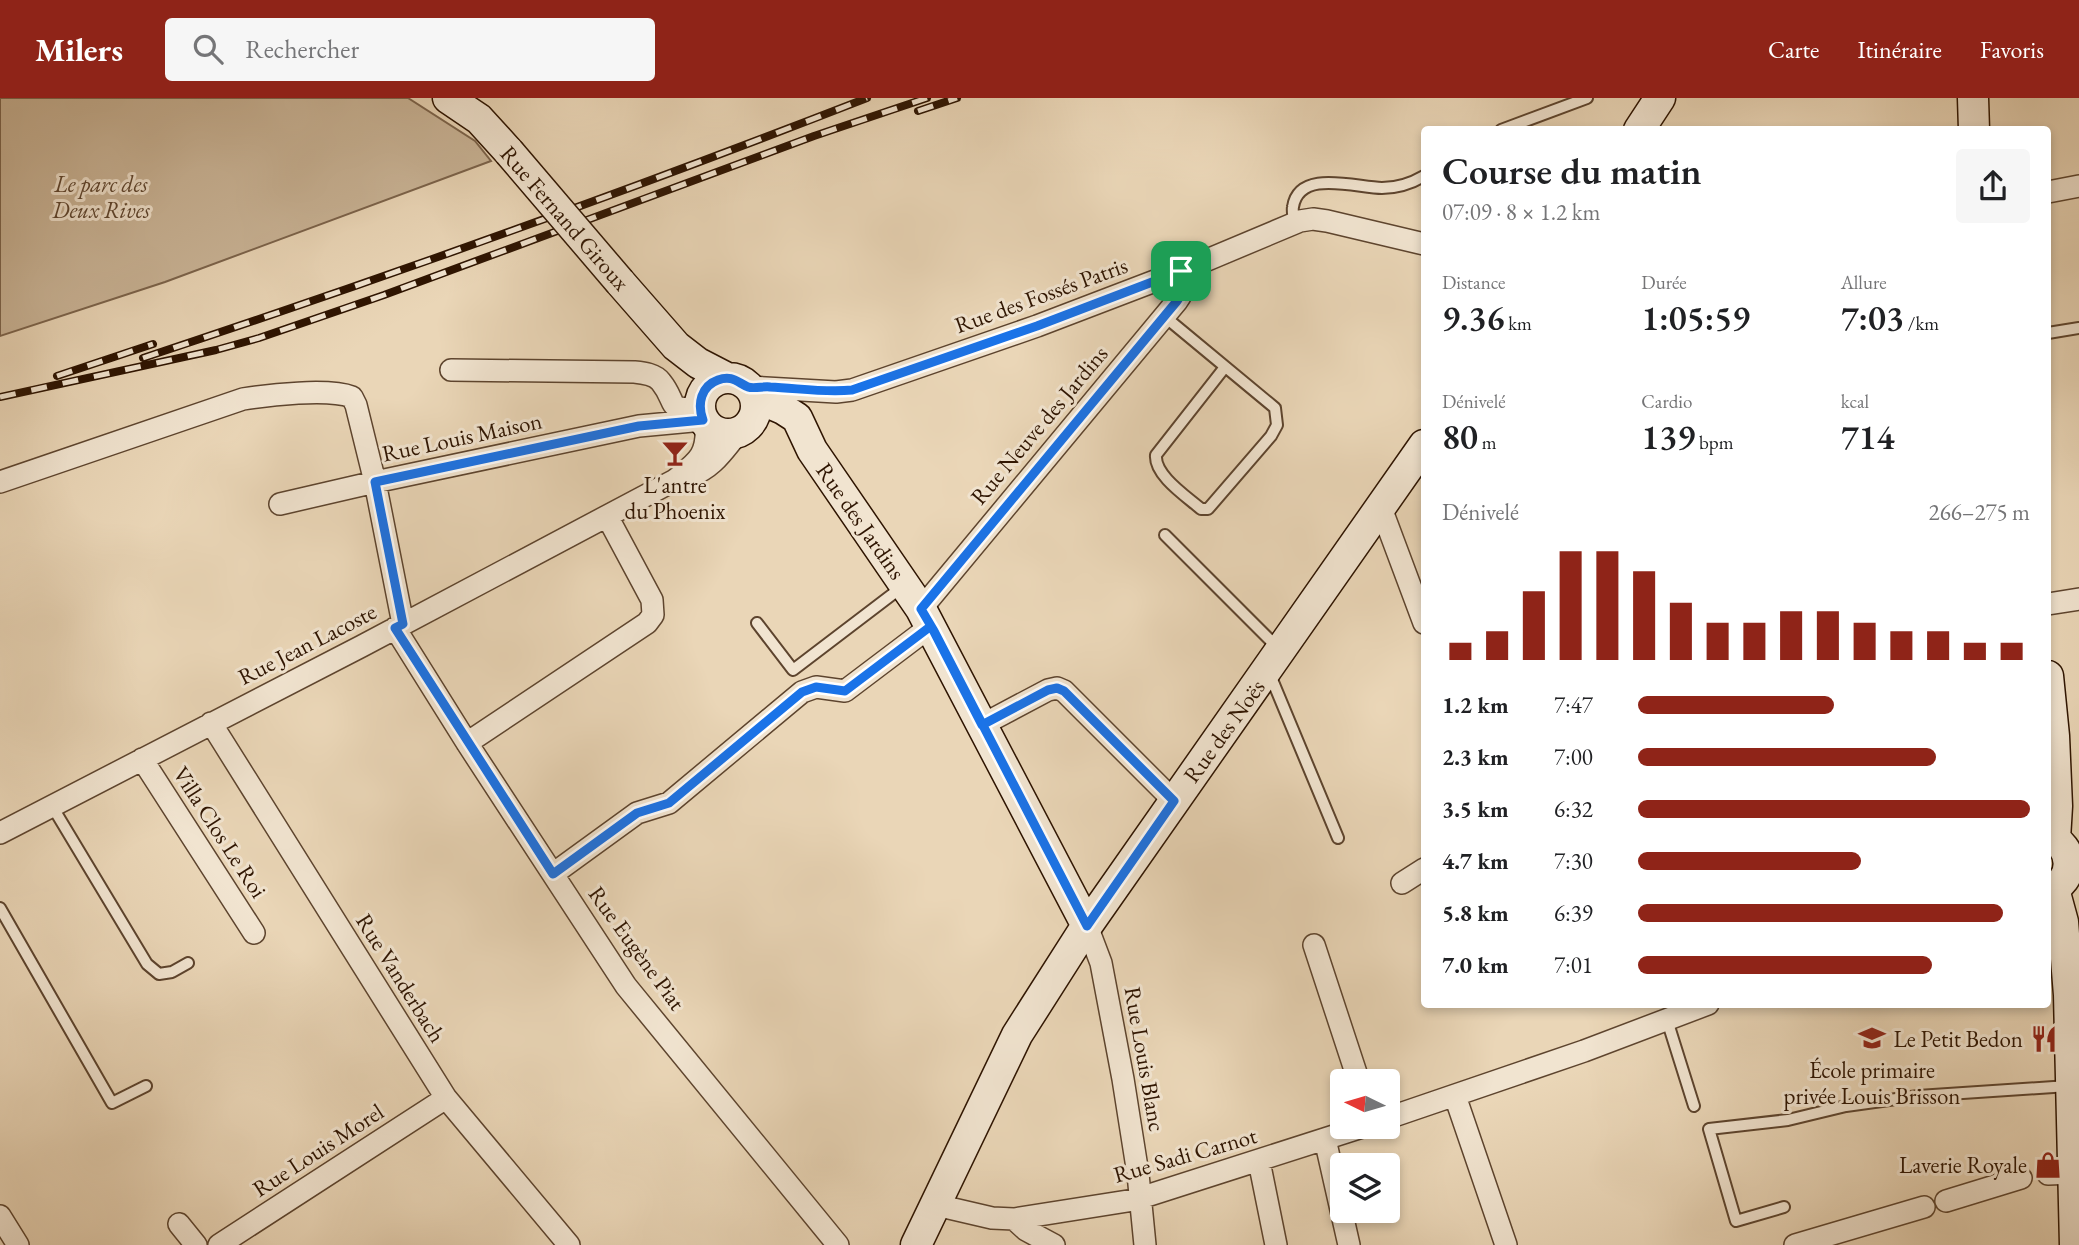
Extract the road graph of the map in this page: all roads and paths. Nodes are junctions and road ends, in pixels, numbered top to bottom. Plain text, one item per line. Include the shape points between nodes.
1 (448, 98) edge
2 (1587, 98) edge
3 (1660, 98) edge
4 (1973, 98) edge
5 (1512, 126) edge
6 (1642, 126) edge
7 (1974, 126) edge
8 (1421, 177) edge
9 (2079, 186) edge
10 (2051, 191) edge
11 (1294, 223) junction
12 (1421, 243) edge
13 (1181, 271) junction
14 (1164, 316) junction
15 (2079, 328) edge
16 (2051, 333) edge
17 (676, 346) junction
18 (1225, 367) junction
19 (451, 370) dead end
20 (744, 387) junction
21 (702, 413) junction
22 (743, 430) junction
23 (1421, 449) edge
24 (812, 450) junction
25 (675, 480) junction
26 (0, 482) edge
27 (375, 482) junction
28 (280, 504) dead end
29 (1381, 508) junction
30 (607, 516) junction
31 (1165, 535) dead end
32 (2079, 599) edge
33 (2051, 604) edge
34 (919, 606) junction
35 (1421, 615) edge
36 (757, 623) dead end
37 (399, 626) junction
38 (1273, 662) junction
39 (2051, 706) edge
40 (211, 723) junction
41 (982, 725) junction
42 (467, 743) junction
43 (142, 759) junction
44 (1174, 801) junction
45 (52, 806) junction
46 (0, 833) edge
47 (1338, 838) dead end
48 (2051, 838) edge
49 (1421, 871) edge
50 (553, 874) junction
51 (1402, 883) dead end
52 (2051, 890) edge
53 (0, 908) edge
54 (1087, 926) junction
55 (254, 933) dead end
56 (1314, 945) dead end
57 (188, 963) dead end
58 (2069, 991) edge
59 (1698, 1008) edge
60 (1667, 1020) junction
61 (1355, 1069) edge
62 (2071, 1085) junction
63 (146, 1086) dead end
64 (1455, 1096) junction
65 (446, 1098) junction
66 (1694, 1106) dead end
67 (1400, 1114) edge
68 (1330, 1137) edge
69 (1325, 1139) junction
70 (1259, 1161) junction
71 (2021, 1178) dead end
72 (1140, 1199) junction
73 (1946, 1201) dead end
74 (937, 1202) junction
75 (1784, 1207) dead end
76 (1924, 1207) dead end
77 (0, 1216) edge
78 (1014, 1219) junction
79 (178, 1224) dead end
80 (18, 1245) edge
81 (195, 1245) edge
82 (219, 1245) edge
83 (569, 1245) edge
84 (838, 1245) edge
85 (916, 1245) edge
86 (1054, 1245) edge
87 (1145, 1245) edge
88 (1276, 1245) edge
89 (1349, 1245) edge
90 (1506, 1245) edge
91 (1795, 1245) edge
92 (2075, 1245) edge

1 - 17 street, Rue Fernand Giroux, bridge via 479,119
2 - 5 lane
3 - 6 street
4 - 7 street
8 - 11 lane via 1381,188 1335,181 1313,185 1295,199
9 - 10 street
11 - 12 street, Rue des Fossés Patris via 1327,221
11 - 13 street, Rue des Fossés Patris
13 - 14 street, Rue Neuve des Jardins via 1184,292
13 - 20 street, Rue des Fossés Patris via 852,390
14 - 18 lane
14 - 34 street, Rue Neuve des Jardins
15 - 16 lane
17 - 20 street, Rue Fernand Giroux
17 - 21 street, Rue Fernand Giroux via 694,376
18 - 18 lane via 1155,459 1158,470 1201,509 1208,509 1277,425 1275,408
19 - 21 street via 653,375 674,406
20 - 21 street via 710,384
20 - 22 street via 756,414
20 - 24 street, Rue des Jardins via 797,418
21 - 22 street via 721,434
21 - 25 street, Rue Jean Lacoste via 705,450
21 - 27 street, Rue Louis Maison
22 - 24 street, Rue des Jardins via 776,427
22 - 25 street, Rue Jean Lacoste via 707,468
23 - 29 street, Rue des Noës
24 - 34 street, Rue des Jardins
25 - 30 street, Rue Jean Lacoste
26 - 27 street via 243,399 317,394 352,397
27 - 28 street
27 - 37 street, Rue Louis Maison
29 - 35 street
29 - 38 street, Rue des Noës
30 - 37 street, Rue Jean Lacoste
30 - 42 street via 652,600 653,615
31 - 38 lane
32 - 33 street
34 - 36 lane via 793,670
34 - 41 street, Rue des Jardins
34 - 50 street, Rue Neuve des Jardins via 845,691 816,687 802,692 669,803 637,813
37 - 40 street, Rue Jean Lacoste
37 - 42 street, Rue Eugène Piat
38 - 44 street, Rue des Noës
38 - 47 lane via 1273,682
39 - 48 street via 2057,806
40 - 43 street, Rue Jean Lacoste
40 - 65 street, Rue Vanderbach
41 - 44 street via 1057,688
41 - 54 street, Rue des Jardins
42 - 50 street, Rue Eugène Piat
43 - 45 street, Rue Jean Lacoste
43 - 55 street, Villa Clos Le Roi
44 - 54 street, Rue des Noës
45 - 46 street, Rue Jean Lacoste
45 - 57 lane via 147,964 159,974
48 - 52 street via 2067,853 2069,865 2064,880
49 - 51 street
50 - 84 street, Rue Eugène Piat via 626,986
52 - 58 street via 2063,922
53 - 63 lane via 112,1103
54 - 72 street, Rue Louis Blanc via 1101,962
54 - 74 street, Rue des Noës via 1017,1035
56 - 61 street
58 - 62 street
59 - 60 street
60 - 64 street
60 - 66 lane
62 - 75 lane via 1919,1096 1709,1129 1736,1221
62 - 92 street via 2061,1174
64 - 67 street
64 - 90 street
65 - 82 street, Rue Louis Morel
65 - 83 street, Rue Vanderbach
68 - 69 street, Rue Sadi Carnot
69 - 70 street, Rue Sadi Carnot
69 - 89 street
70 - 72 street, Rue Sadi Carnot
70 - 88 street
71 - 73 street
72 - 78 street, Rue Sadi Carnot
72 - 87 street, Rue Louis Blanc
74 - 78 street, Rue Sadi Carnot
74 - 85 street, Rue des Noës
76 - 91 street
77 - 80 street
78 - 86 street
79 - 81 street

